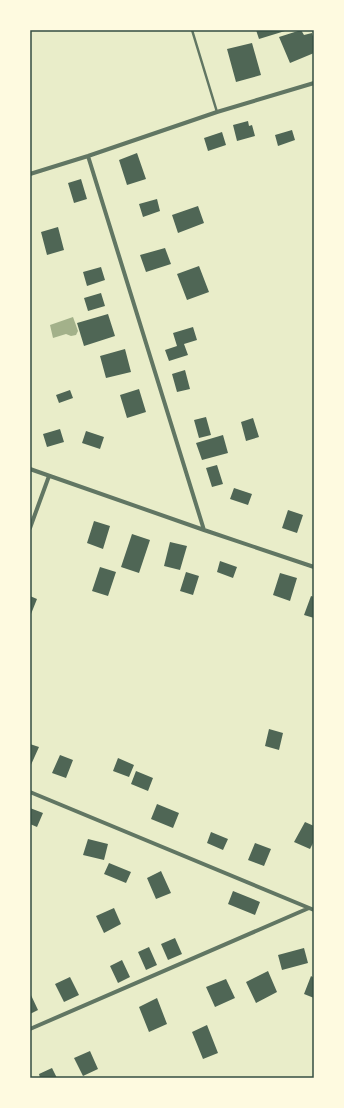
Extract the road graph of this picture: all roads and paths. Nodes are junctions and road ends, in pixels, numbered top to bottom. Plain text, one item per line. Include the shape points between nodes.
1 (192, 30) edge
2 (314, 83) edge
3 (217, 112) junction
4 (88, 156) junction
5 (30, 174) edge
6 (30, 469) edge
7 (49, 476) junction
8 (30, 528) edge
9 (204, 530) junction
10 (314, 567) edge
11 (30, 792) edge
12 (309, 908) junction
13 (314, 910) edge
14 (30, 1029) edge

1 - 3 lane
2 - 3 street
3 - 4 street
4 - 5 street
4 - 9 street
6 - 7 street
7 - 8 street
7 - 9 street
9 - 10 street
11 - 12 street
12 - 13 street
12 - 14 street

